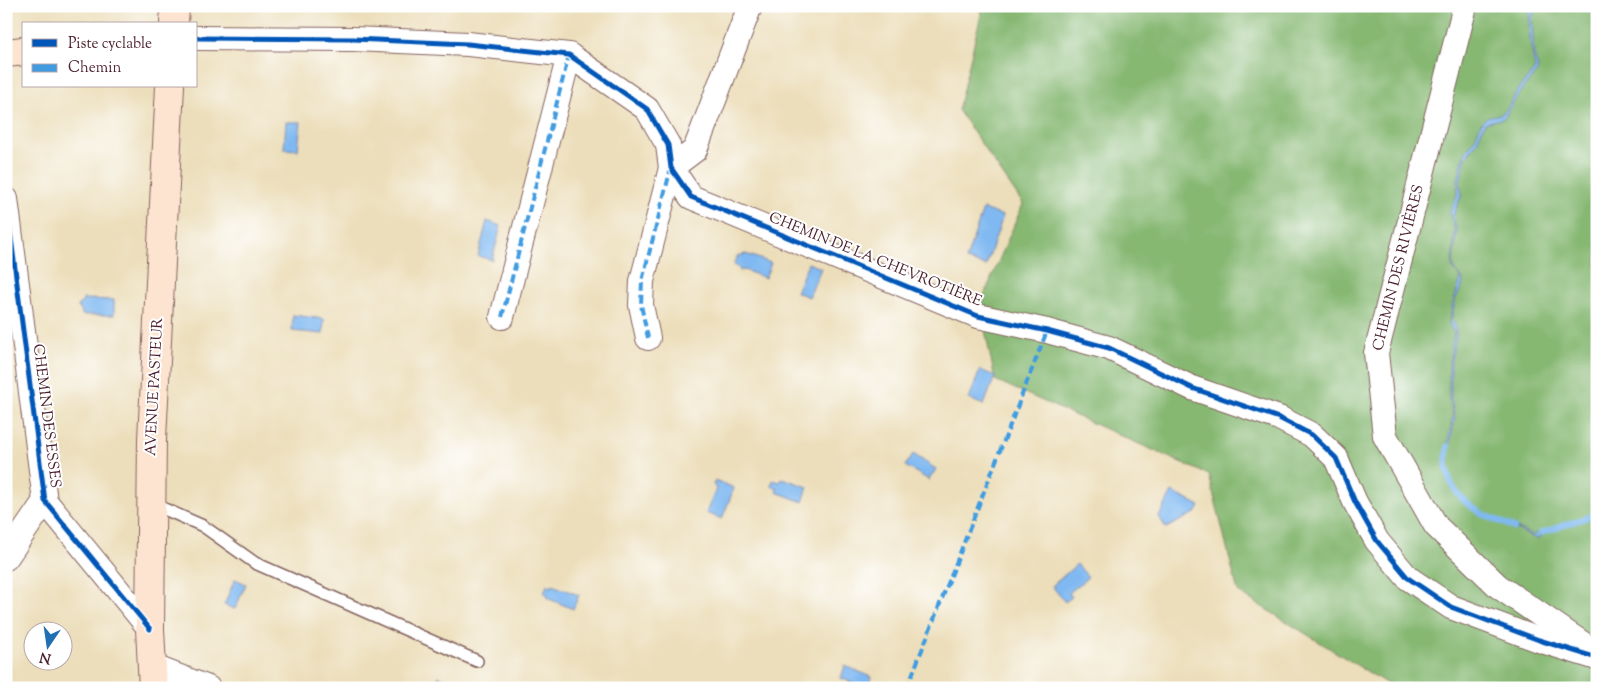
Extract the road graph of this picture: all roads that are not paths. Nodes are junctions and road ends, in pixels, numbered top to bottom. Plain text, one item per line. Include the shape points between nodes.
1 (175, 6) edge
2 (750, 6) edge
3 (1465, 6) edge
4 (174, 22) edge
5 (198, 38) edge
6 (22, 52) edge
7 (6, 53) edge
8 (569, 55) junction
9 (170, 88) edge
10 (671, 168) junction
11 (6, 199) edge
12 (502, 317) dead end
13 (648, 338) dead end
14 (45, 501) junction
15 (151, 504) junction
16 (6, 558) edge
17 (150, 629) junction
18 (1597, 653) edge
19 (1597, 658) edge
20 (477, 661) dead end
21 (152, 677) edge
22 (208, 688) edge

1 - 4 main road
2 - 10 street via 695,150
3 - 18 street, CHEMIN DES RIVIÈRES via 1376,353 1385,436 1436,526 1498,586
5 - 8 street, CHEMIN DE LA CHEVROTIÈRE via 468,44
6 - 7 main road
8 - 10 street, CHEMIN DE LA CHEVROTIÈRE via 648,109 668,145
8 - 12 street
9 - 15 main road, AVENUE PASTEUR
10 - 13 street via 642,281 641,305
10 - 19 street, CHEMIN DE LA CHEVROTIÈRE via 691,197 899,284 978,316 1109,348 1192,388 1279,418 1312,435 1336,458 1377,541 1408,578 1451,607
11 - 14 street, CHEMIN DES ESSES
14 - 16 street
14 - 17 street, CHEMIN DES ESSES
15 - 17 main road, AVENUE PASTEUR
15 - 20 lane via 203,526 255,563
17 - 21 main road, AVENUE PASTEUR
21 - 22 street

